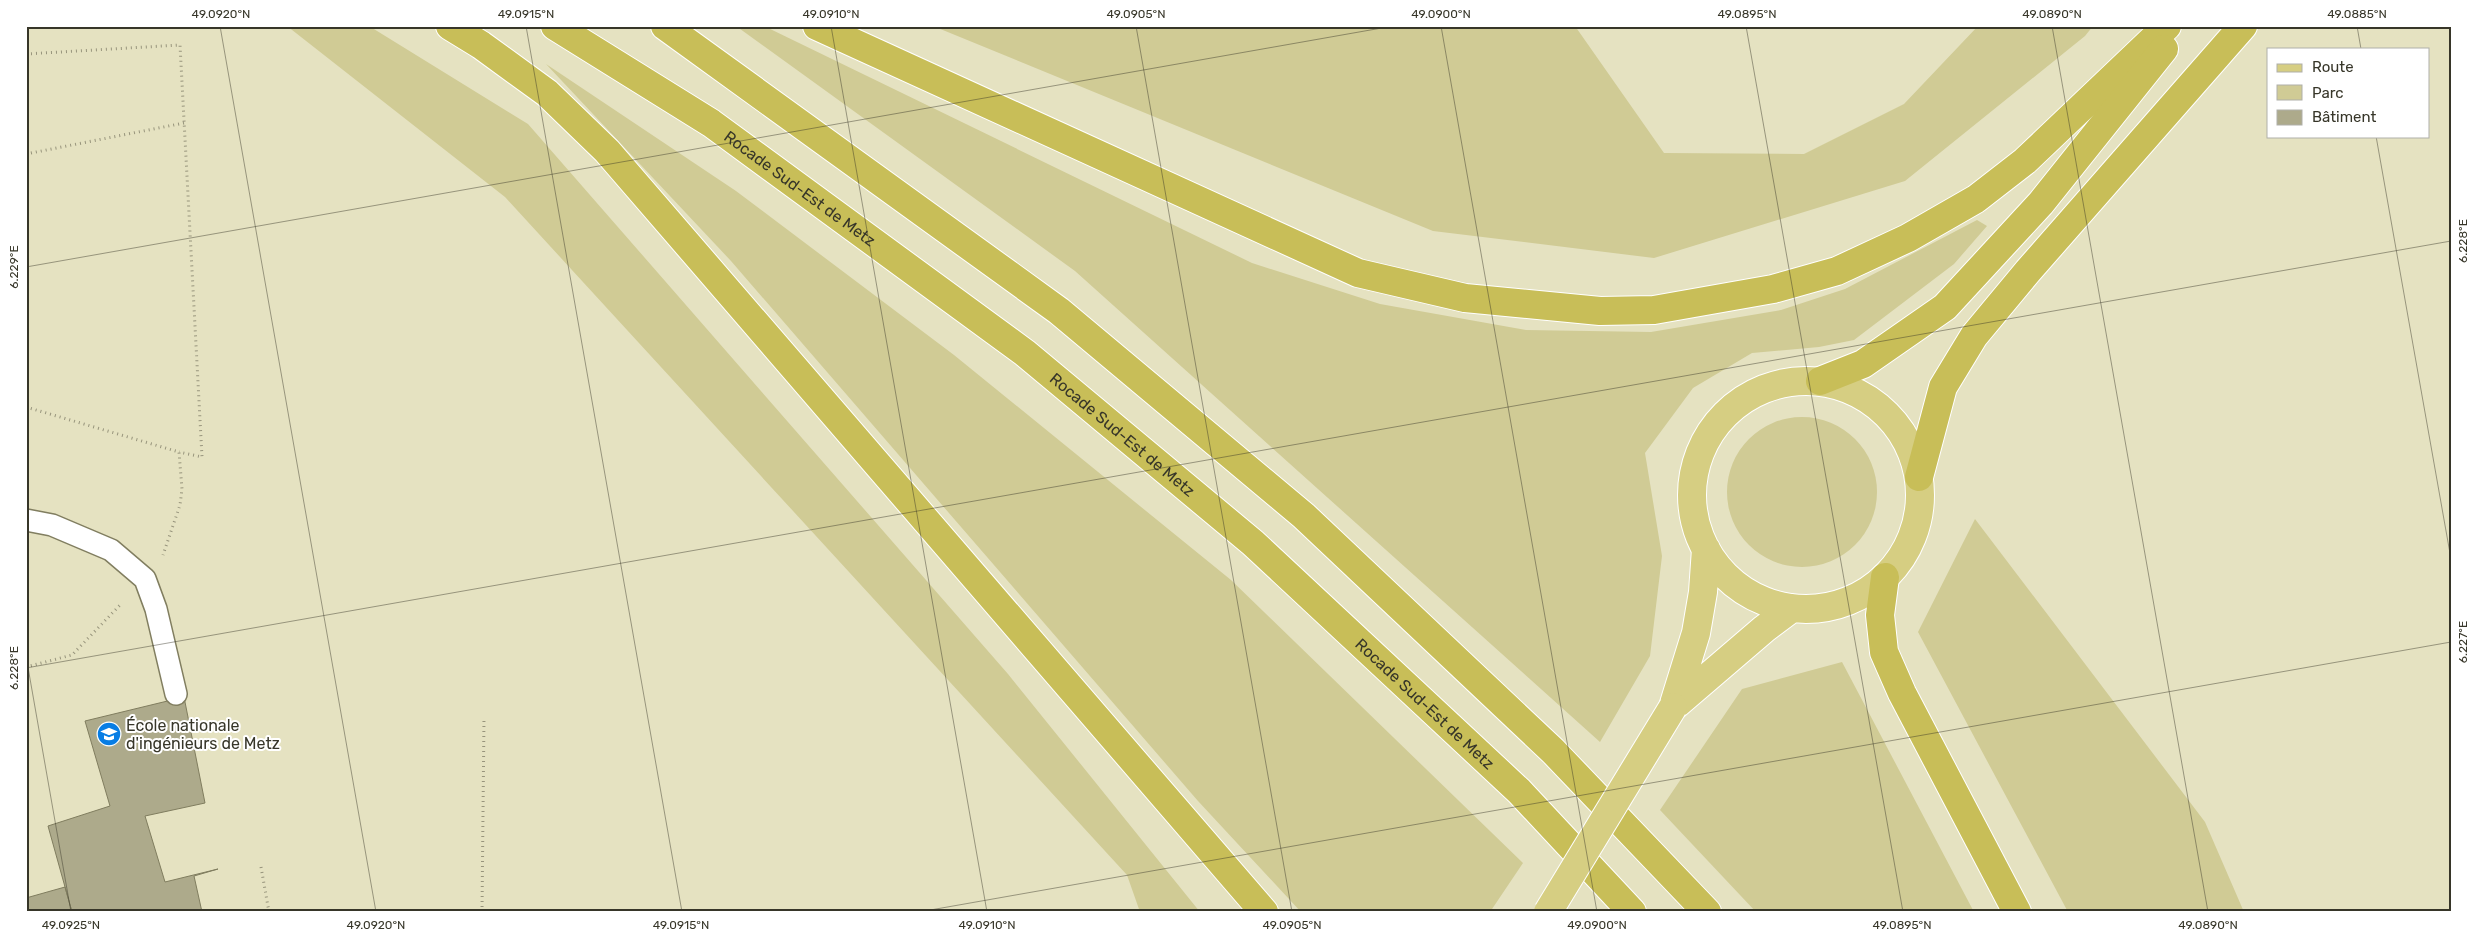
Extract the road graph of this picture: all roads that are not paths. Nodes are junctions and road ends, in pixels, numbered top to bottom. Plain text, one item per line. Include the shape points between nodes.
1 (450, 26) edge
2 (555, 26) edge
3 (665, 26) edge
4 (816, 26) edge
5 (2167, 26) edge
6 (2182, 26) edge
7 (2243, 26) edge
8 (1820, 381) junction
9 (1919, 477) junction
10 (26, 520) edge
11 (1706, 549) junction
12 (1885, 577) junction
13 (1792, 608) junction
14 (176, 694) dead end
15 (1673, 707) junction
16 (1264, 912) edge
17 (1548, 912) edge
18 (1632, 912) edge
19 (1707, 912) edge
20 (2017, 912) edge

1 - 16 highway via 547,93 607,151
2 - 18 highway, Rocade Sud-Est de Metz via 711,122 1032,359 1261,550 1519,791
3 - 19 highway via 1059,310 1304,516 1553,751
4 - 5 highway via 1358,273 1465,298 1600,311 1654,310 1773,289 1837,271 1908,238 1976,199 2025,161
6 - 8 highway via 2041,203 1946,307 1863,364
7 - 9 highway via 1974,336 1942,387
8 - 9 main road via 1855,391 1885,413 1908,442
8 - 11 main road via 1792,381 1766,387 1741,400 1720,419 1704,442 1695,468 1692,496 1696,523
9 - 12 main road via 1920,504 1914,531 1903,556
10 - 14 lane via 52,525 111,550 145,579 156,608
11 - 13 main road via 1722,571 1742,589 1766,602
11 - 15 main road via 1696,633
12 - 13 main road via 1852,600 1812,609
12 - 20 highway via 1880,615 1884,652 1902,693
13 - 15 main road
15 - 17 main road, bridge

